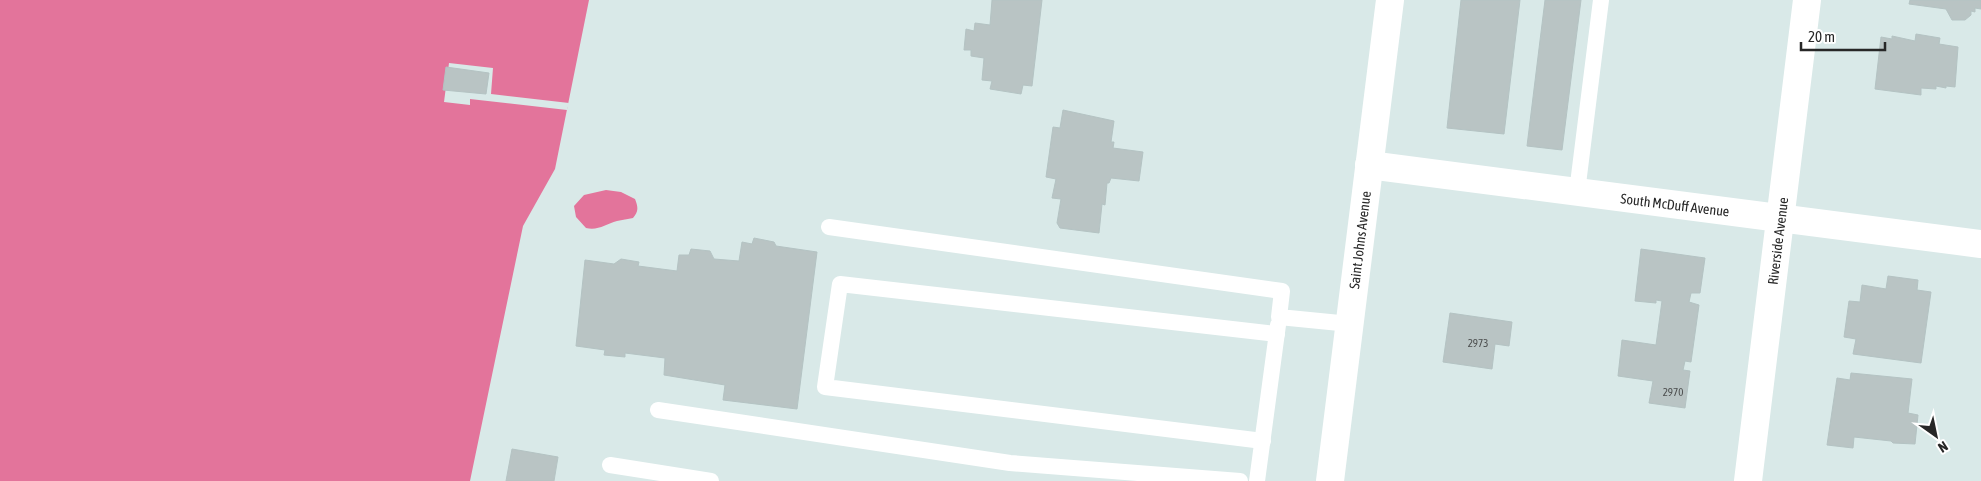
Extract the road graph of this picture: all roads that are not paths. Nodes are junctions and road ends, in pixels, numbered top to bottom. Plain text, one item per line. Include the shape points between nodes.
1 (1390, 0) edge
2 (1601, 0) edge
3 (1808, 0) edge
4 (1369, 165) junction
5 (1577, 192) junction
6 (1781, 218) junction
7 (829, 227) dead end
8 (1981, 244) edge
9 (1279, 317) junction
10 (1350, 324) junction
11 (1277, 334) junction
12 (658, 410) dead end
13 (1263, 441) junction
14 (610, 465) dead end
15 (711, 481) edge
16 (1240, 481) edge
17 (1257, 481) edge
18 (1330, 481) edge
19 (1748, 481) edge

1 - 4 main road, Saint Johns Avenue
2 - 5 lane
3 - 6 main road, Riverside Avenue
4 - 5 main road, South McDuff Avenue
4 - 10 main road, Saint Johns Avenue
5 - 6 main road, South McDuff Avenue
6 - 8 main road, South McDuff Avenue
6 - 19 main road, Riverside Avenue
7 - 9 lane via 1282,291
9 - 10 lane
9 - 11 lane
10 - 18 main road, Saint Johns Avenue
11 - 13 lane
11 - 13 lane via 840,284 825,387
12 - 16 lane via 1010,463
13 - 17 lane
14 - 15 lane

